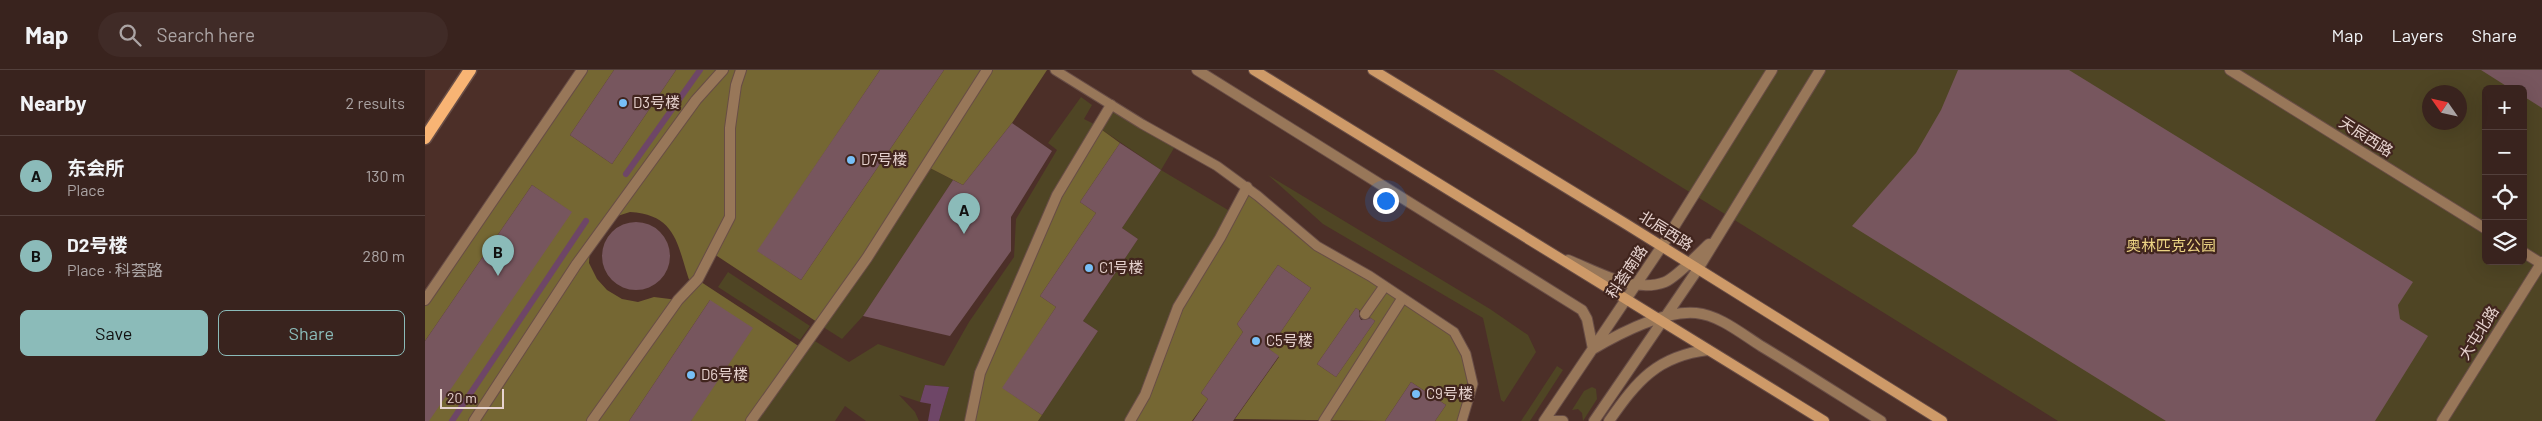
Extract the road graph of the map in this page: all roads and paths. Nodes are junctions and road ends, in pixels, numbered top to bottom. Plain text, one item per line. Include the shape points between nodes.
1 (470, 70) edge
2 (582, 70) edge
3 (723, 70) edge
4 (741, 70) edge
5 (987, 70) edge
6 (1055, 70) edge
7 (1197, 70) edge
8 (1254, 70) edge
9 (1373, 70) edge
10 (1772, 70) edge
11 (1820, 70) edge
12 (2230, 70) edge
13 (1111, 105) junction
14 (425, 138) edge
15 (1247, 188) junction
16 (2482, 227) edge
17 (1718, 236) junction
18 (1662, 246) junction
19 (2527, 254) edge
20 (1560, 257) junction
21 (2542, 263) edge
22 (1698, 269) junction
23 (1385, 287) junction
24 (1402, 299) junction
25 (1627, 299) junction
26 (425, 300) edge
27 (1365, 314) dead end
28 (1662, 321) junction
29 (1593, 349) junction
30 (1708, 350) junction
31 (474, 421) edge
32 (592, 421) edge
33 (751, 421) edge
34 (970, 421) edge
35 (1131, 421) edge
36 (1324, 421) edge
37 (1461, 421) edge
38 (1545, 421) edge
39 (1563, 421) edge
40 (1594, 421) edge
41 (1609, 421) edge
42 (1824, 421) edge
43 (1881, 421) edge
44 (1942, 421) edge
45 (2442, 421) edge

1 - 14 main road
2 - 26 street
3 - 31 street via 696,100 576,265
4 - 32 street via 730,128 730,217 698,280 678,300
5 - 33 street via 867,258
6 - 13 lane
7 - 29 street via 1582,310
8 - 20 main road
9 - 18 main road, 北辰西路
10 - 18 street, 科荟南路
11 - 17 street via 1716,239
12 - 16 street, 天辰西路
13 - 15 lane via 1192,151
13 - 34 street via 1057,195 980,373
15 - 23 lane via 1317,246
15 - 35 street via 1178,306 1145,395
17 - 20 street via 1666,281 1644,286
17 - 22 street
18 - 22 main road, 北辰西路
18 - 25 street, 科荟南路
19 - 21 street
20 - 25 main road
21 - 45 street, 大屯北路
22 - 28 street
22 - 44 main road, 北辰西路
23 - 24 lane
23 - 27 street
24 - 36 street
24 - 37 lane via 1454,332 1467,354 1473,384
25 - 28 main road
25 - 29 street, 科荟南路
28 - 30 main road
28 - 40 street
29 - 38 street, 科荟南路
29 - 43 street via 1621,333 1677,313 1698,313 1720,321 1754,341
30 - 41 street via 1690,352 1647,373 1635,384
30 - 42 main road
38 - 39 street

